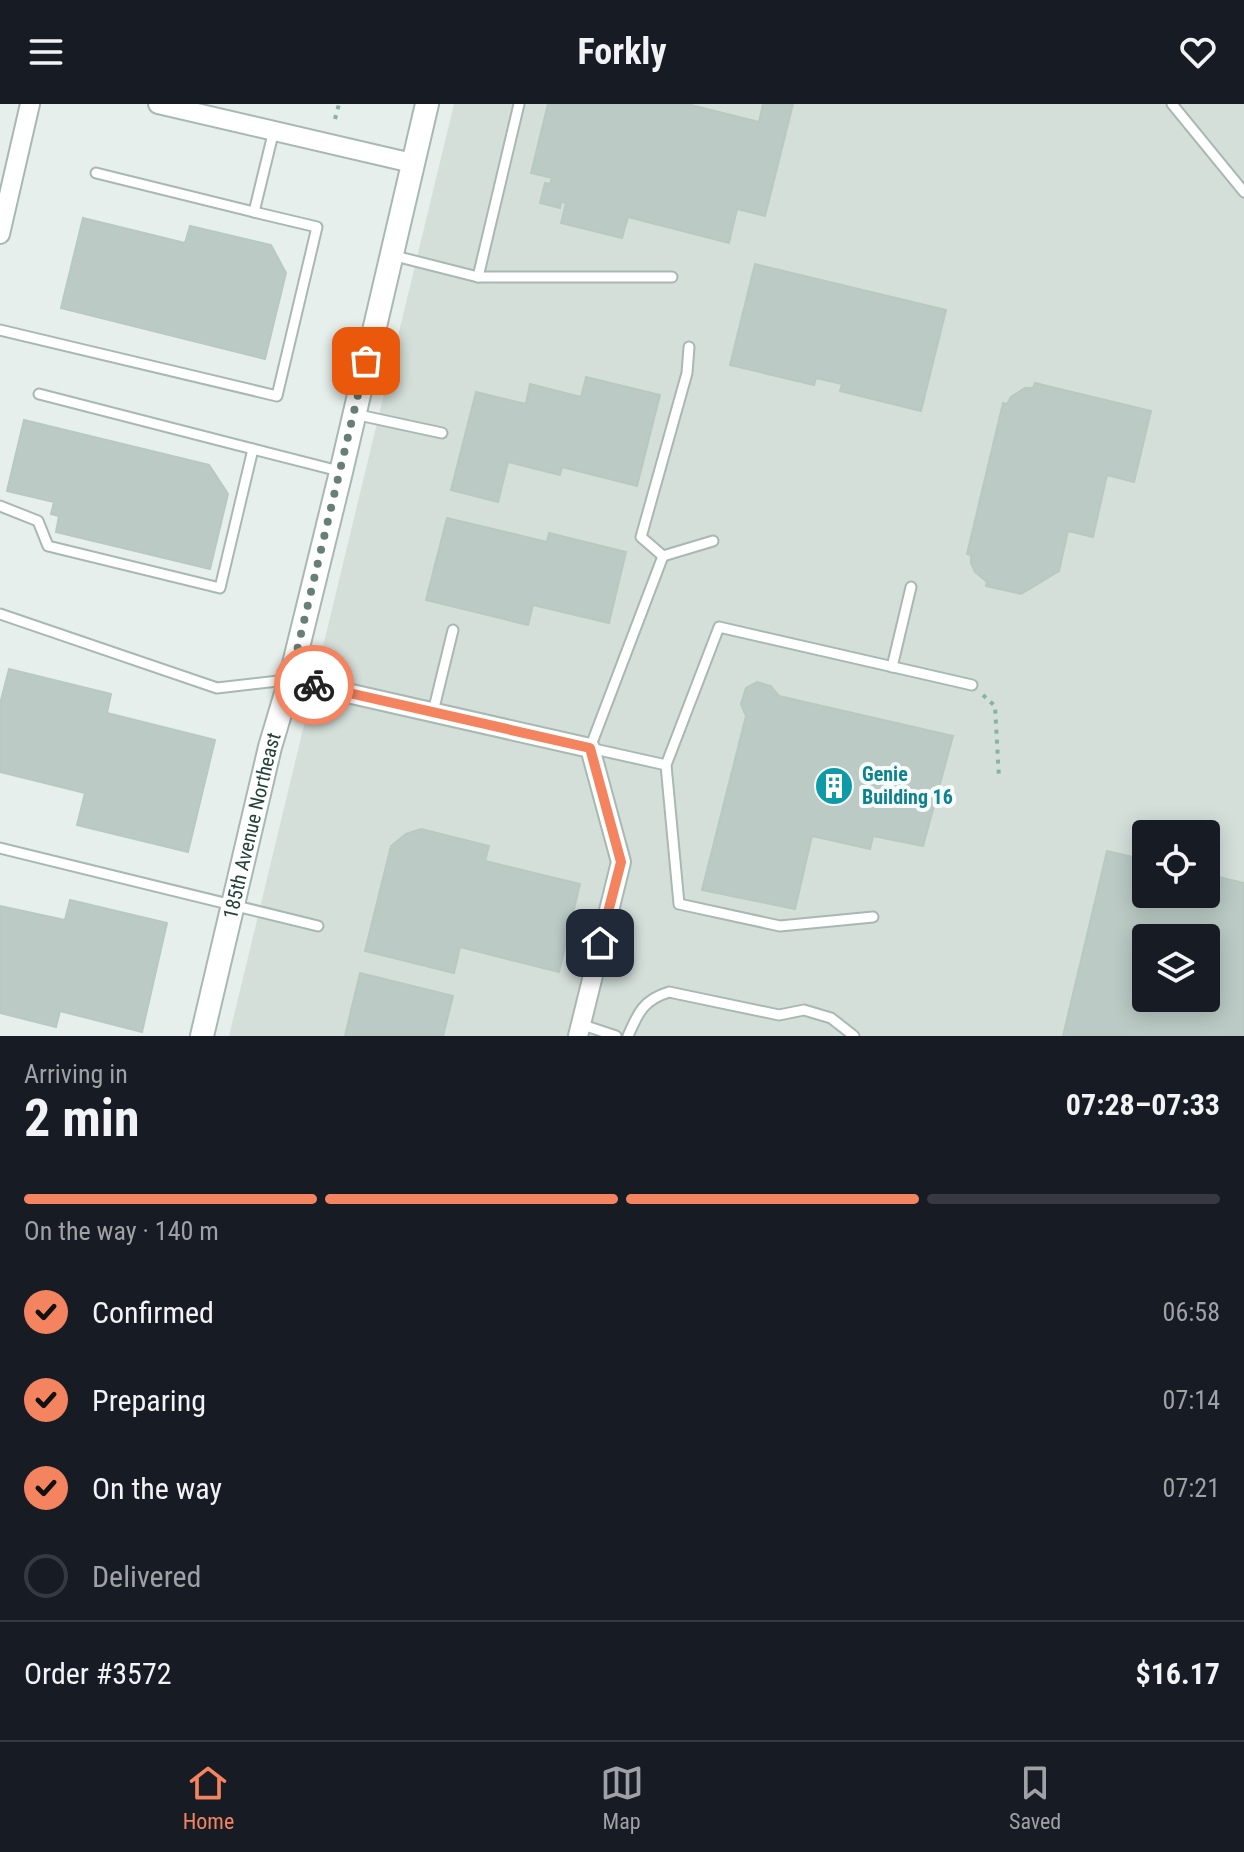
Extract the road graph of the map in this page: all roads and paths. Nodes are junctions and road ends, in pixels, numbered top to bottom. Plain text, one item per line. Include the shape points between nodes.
1 (30, 104) edge
2 (158, 104) edge
3 (339, 104) edge
4 (427, 104) edge
5 (519, 104) edge
6 (1172, 104) edge
7 (335, 119) dead end
8 (274, 130) junction
9 (412, 163) junction
10 (96, 173) dead end
11 (1244, 192) edge
12 (254, 212) junction
13 (0, 234) edge
14 (391, 255) junction
15 (478, 277) junction
16 (672, 277) dead end
17 (0, 330) edge
18 (689, 347) dead end
19 (39, 394) dead end
20 (354, 414) junction
21 (442, 433) dead end
22 (253, 449) junction
23 (341, 472) junction
24 (0, 506) edge
25 (713, 541) dead end
26 (663, 556) junction
27 (911, 587) dead end
28 (0, 614) edge
29 (453, 630) dead end
30 (892, 667) junction
31 (290, 680) junction
32 (972, 685) joint
33 (433, 712) junction
34 (590, 748) junction
35 (666, 765) junction
36 (999, 779) dead end
37 (0, 848) edge
38 (232, 906) junction
39 (873, 917) dead end
40 (318, 926) dead end
41 (579, 1030) edge
42 (202, 1036) edge
43 (616, 1036) edge
44 (628, 1036) edge
45 (854, 1036) edge

1 - 13 street
2 - 8 street
3 - 7 path
4 - 9 street, 185th Avenue Northeast
5 - 15 lane
6 - 11 lane
8 - 9 street
8 - 12 lane
9 - 14 street, 185th Avenue Northeast
10 - 12 lane
12 - 17 lane via 317,227 277,396
14 - 15 lane
14 - 20 street, 185th Avenue Northeast
15 - 16 lane
18 - 26 lane via 687,373 641,537
19 - 22 lane
20 - 21 lane
20 - 23 street, 185th Avenue Northeast
22 - 23 lane
22 - 24 lane via 220,588 48,546 38,521
23 - 31 street, 185th Avenue Northeast
25 - 26 lane
26 - 34 lane
27 - 30 lane
28 - 31 lane via 217,688
29 - 33 lane
30 - 32 lane
30 - 35 lane via 719,627
31 - 33 street
31 - 38 street, 185th Avenue Northeast
32 - 36 path via 995,706
33 - 34 street
34 - 35 lane
34 - 41 street via 621,862
35 - 39 lane via 679,904 780,926
37 - 38 lane
38 - 40 lane
38 - 42 street, 185th Avenue Northeast
41 - 43 lane
44 - 45 lane via 652,997 669,992 779,1015 804,1010 831,1018

